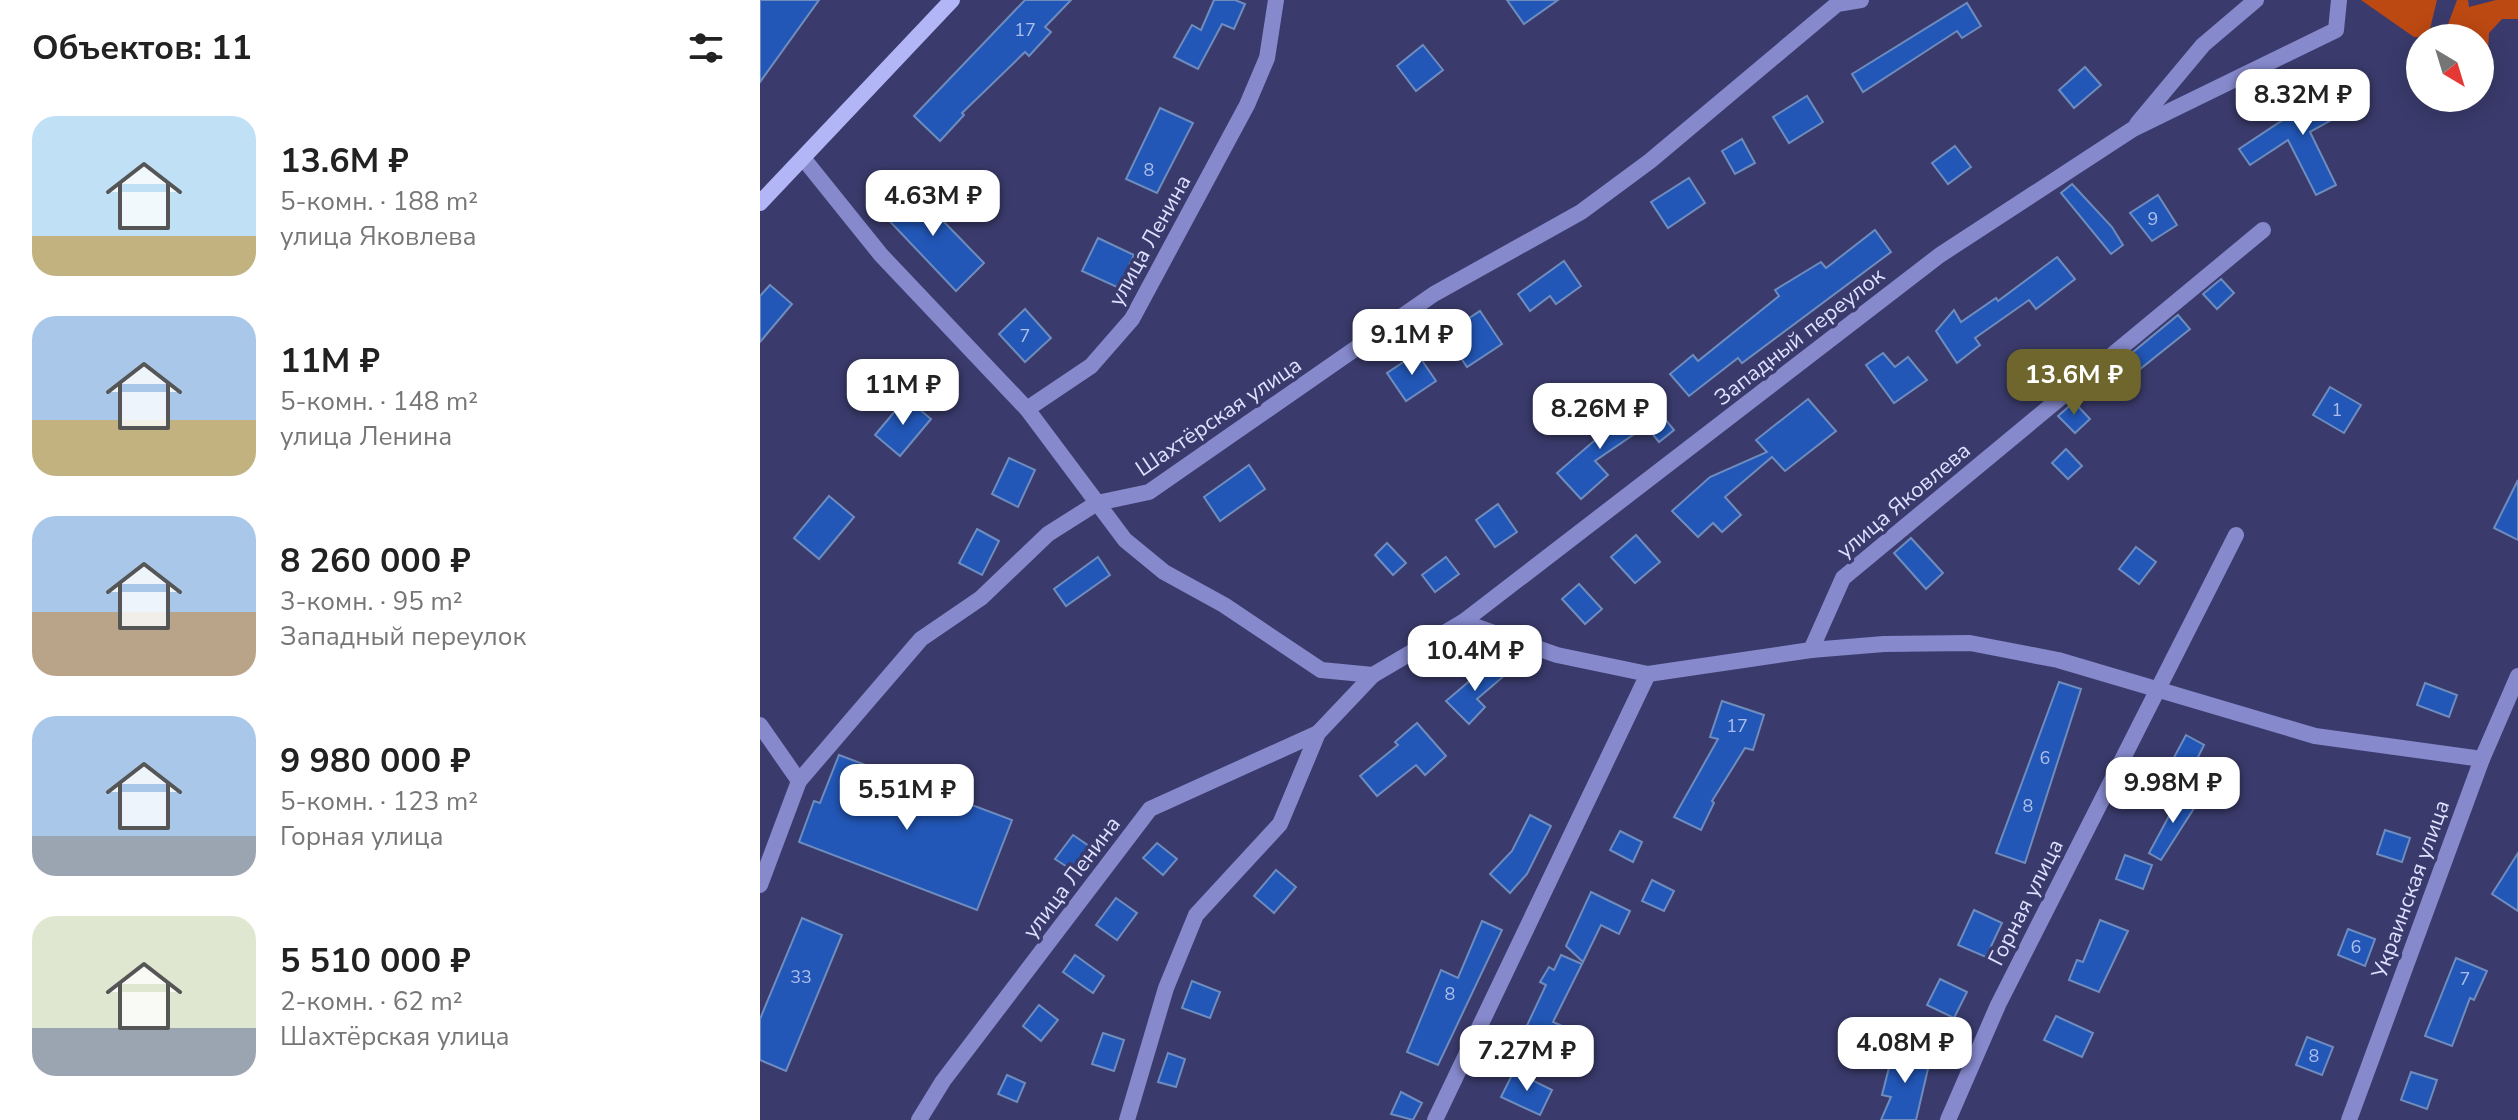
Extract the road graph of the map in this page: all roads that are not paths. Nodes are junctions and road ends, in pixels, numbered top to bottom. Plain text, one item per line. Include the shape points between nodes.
1 (945, 0) edge
2 (952, 0) edge
3 (1276, 0) edge
4 (1861, 0) edge
5 (2256, 0) edge
6 (2339, 0) edge
7 (933, 19) junction
8 (2133, 129) junction
9 (803, 158) junction
10 (762, 195) edge
11 (2263, 230) dead end
12 (1027, 409) junction
13 (1097, 503) junction
14 (2236, 535) dead end
15 (1463, 622) junction
16 (1811, 650) junction
17 (1648, 674) junction
18 (1373, 675) junction
19 (2518, 676) edge
20 (2158, 688) junction
21 (760, 725) edge
22 (1318, 733) junction
23 (2482, 759) junction
24 (799, 781) junction
25 (760, 885) edge
26 (919, 1120) edge
27 (1127, 1120) edge
28 (1435, 1120) edge
29 (1948, 1120) edge
30 (2349, 1120) edge

1 - 7 main road
2 - 7 main road
3 - 12 street, улица Ленина via 1267,58 1247,105 1132,319 1091,366
4 - 13 street, Шахтёрская улица via 1837,4 1581,212 1434,294 1149,492
5 - 8 street, Западный переулок via 2203,45
6 - 8 street, Западный переулок via 2336,30
7 - 9 main road
8 - 15 street, Западный переулок via 1940,255
9 - 10 main road
9 - 12 street via 881,255
11 - 16 street, улица Яковлева via 1843,578
12 - 13 street
13 - 18 street via 1125,540 1164,572 1321,670
13 - 24 street, Шахтёрская улица via 1048,534 981,598 921,639
14 - 20 street, Горная улица
15 - 17 street via 1557,655
15 - 18 street, Западный переулок
16 - 17 street
16 - 20 street via 1970,643
17 - 28 street
18 - 22 street, Западный переулок
19 - 23 street, Украинская улица
20 - 23 street via 2315,736
20 - 29 street, Горная улица via 1998,1005
21 - 24 street
22 - 26 street, улица Ленина via 1150,809
22 - 27 street, Западный переулок via 1280,824 1196,915 1166,988
23 - 30 street, Украинская улица
24 - 25 street, Шахтёрская улица

